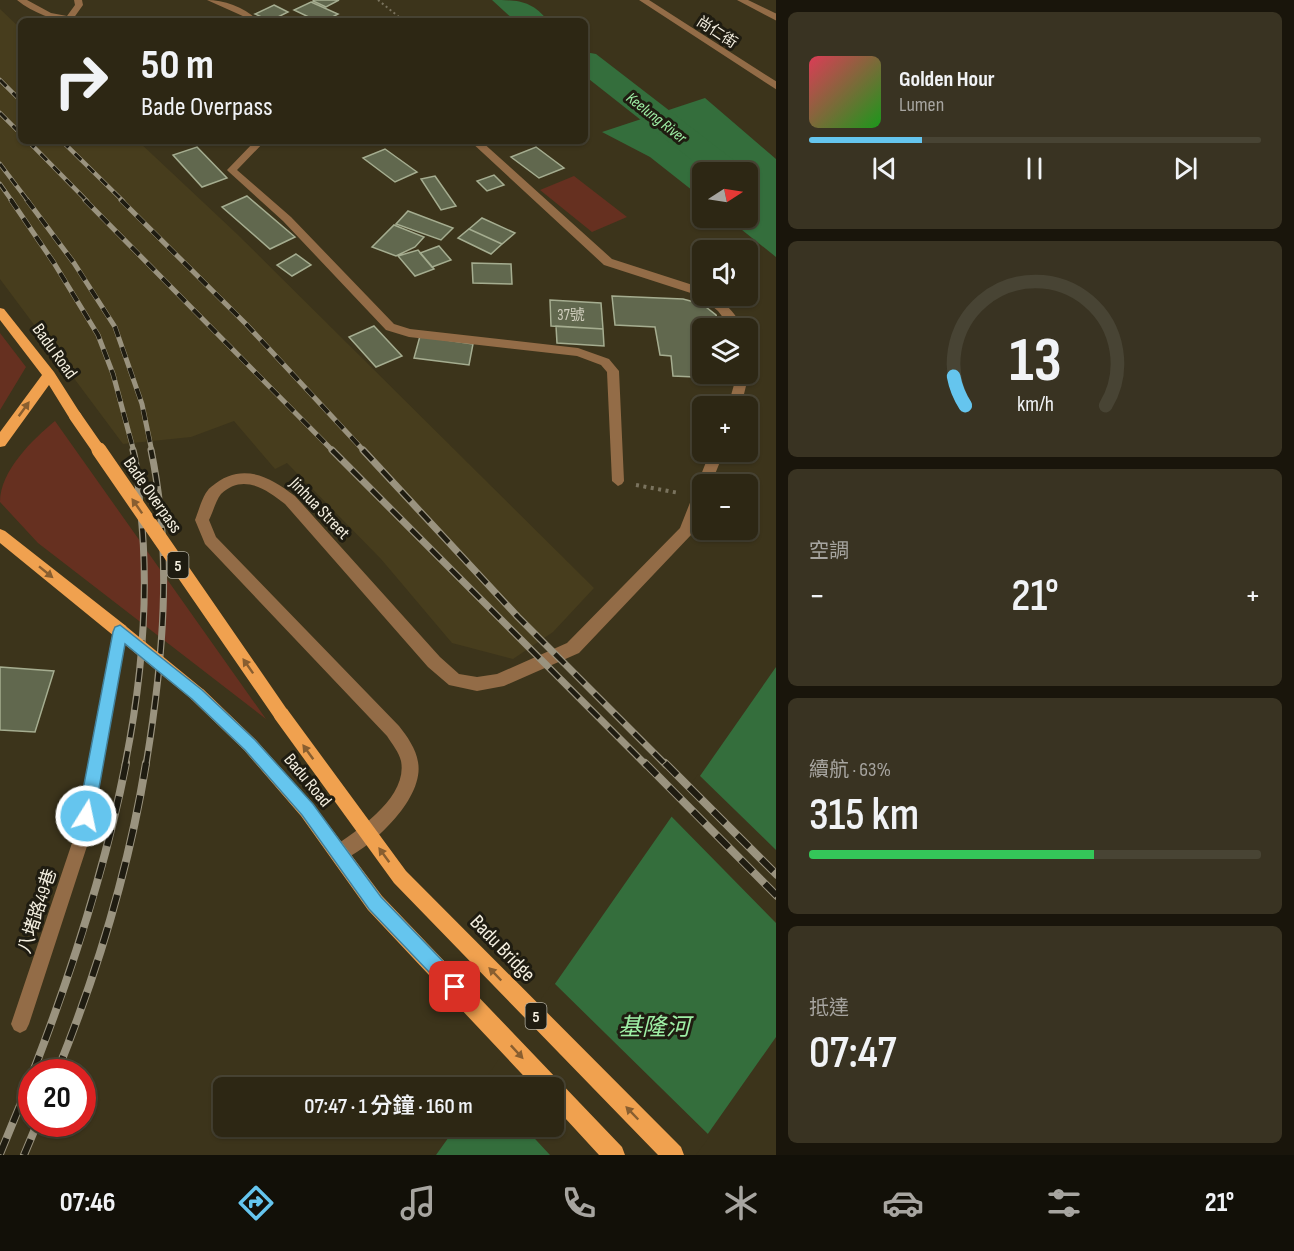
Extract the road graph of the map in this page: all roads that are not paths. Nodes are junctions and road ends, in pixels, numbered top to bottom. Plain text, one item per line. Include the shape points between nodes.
1 (21, 0) edge
2 (78, 0) edge
3 (211, 0) edge
4 (643, 0) edge
5 (741, 0) edge
6 (62, 18) edge
7 (72, 18) edge
8 (251, 18) edge
9 (776, 18) edge
10 (776, 86) edge
11 (258, 144) edge
12 (478, 144) edge
13 (692, 288) edge
14 (719, 306) edge
15 (0, 312) edge
16 (730, 318) edge
17 (49, 375) junction
18 (75, 416) joint
19 (0, 442) edge
20 (618, 482) road end
21 (692, 516) edge
22 (0, 535) edge
23 (120, 632) junction
24 (281, 714) joint
25 (368, 833) junction
26 (339, 853) junction
27 (400, 877) joint
28 (20, 1024) dead end
29 (540, 1077) edge
30 (564, 1102) edge
31 (614, 1155) edge
32 (673, 1155) edge

1 - 6 lane
2 - 7 lane
3 - 8 lane
4 - 10 street, 尚仁街
5 - 9 street
11 - 20 lane via 232,170 287,219 390,327 409,333 578,352 605,362 613,371
12 - 13 street via 608,262 623,270
14 - 16 street
15 - 17 main road, Badu Road / 5
17 - 18 main road, Badu Road / 5
19 -> 17 main road
24 -> 18 main road, Bade Overpass / 5, bridge
21 - 25 street, Jinhua Street via 686,531 573,648 498,681 477,684 455,680 434,662 290,500 251,477 234,480 215,491 202,520 210,540 404,747 410,765 408,782 399,800
22 -> 23 main road, 5
23 - 26 main road, Badu Road / 5, bridge via 197,694 250,745
23 - 28 lane, 八堵路49巷 via 82,837
25 -> 24 main road, Badu Road / 5
25 - 26 street
27 -> 25 main road, Badu Road / 5
26 -> 29 main road, Badu Road / 5 via 375,903
32 -> 27 main road, Badu Bridge / 5
30 - 31 main road

